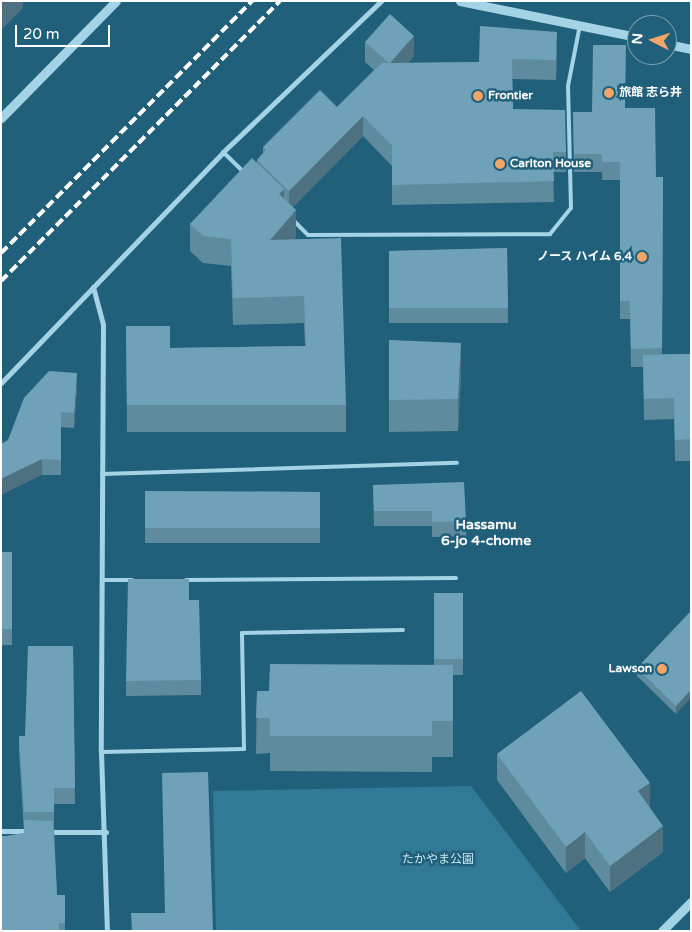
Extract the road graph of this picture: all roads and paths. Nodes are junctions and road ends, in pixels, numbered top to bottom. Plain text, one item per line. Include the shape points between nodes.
1 (116, 1) edge
2 (381, 1) edge
3 (460, 1) edge
4 (580, 25) junction
5 (627, 36) edge
6 (677, 46) edge
7 (691, 49) edge
8 (1, 118) edge
9 (223, 152) junction
10 (247, 175) edge
11 (288, 215) edge
12 (93, 286) junction
13 (1, 383) edge
14 (456, 463) dead end
15 (102, 474) junction
16 (456, 578) dead end
17 (102, 580) junction
18 (141, 580) edge
19 (180, 580) edge
20 (403, 630) dead end
21 (101, 752) junction
22 (1, 831) edge
23 (106, 832) junction
24 (691, 902) edge
25 (107, 931) edge
26 (662, 931) edge

1 - 8 street
2 - 9 street
3 - 4 street
4 - 5 street
4 - 11 lane via 568,86 570,208 550,234 308,235
6 - 7 street
9 - 10 lane
9 - 12 street
12 - 13 street
12 - 15 street via 103,324
14 - 15 lane
15 - 17 street
16 - 19 lane
17 - 18 lane
17 - 21 street
20 - 21 lane via 242,633 244,749
21 - 23 street
22 - 23 street
23 - 25 street
24 - 26 street

